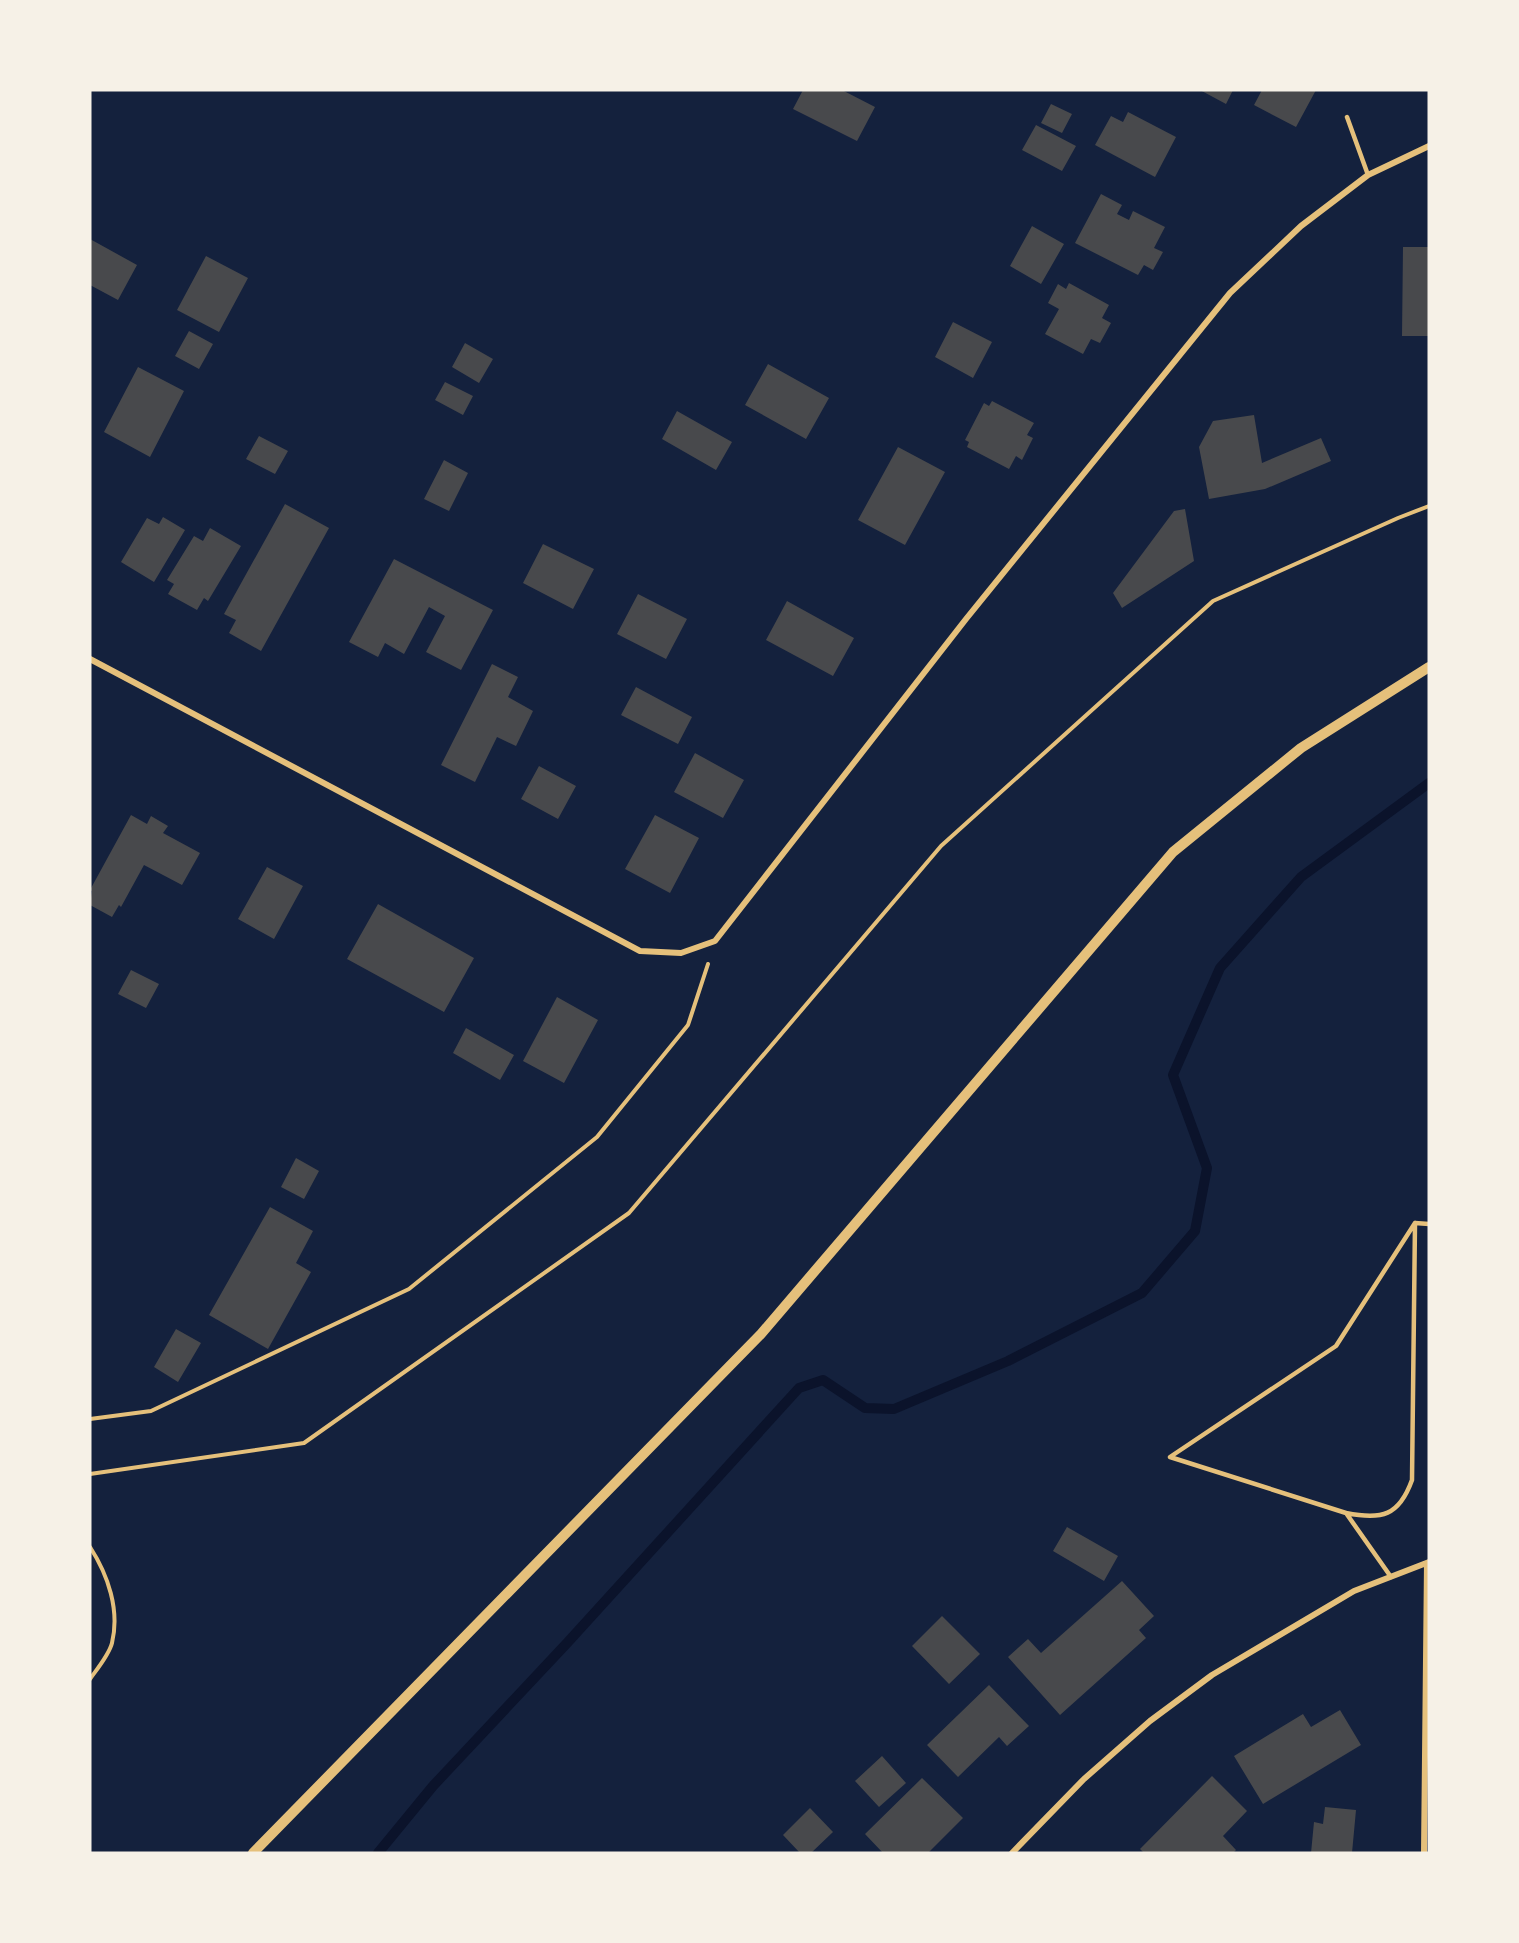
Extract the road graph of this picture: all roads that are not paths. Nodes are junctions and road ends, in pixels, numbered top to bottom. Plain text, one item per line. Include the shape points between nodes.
1 (1347, 117) dead end
2 (1429, 146) edge
3 (1368, 175) junction
4 (90, 659) edge
5 (1429, 667) edge
6 (1415, 1223) junction
7 (1429, 1224) edge
8 (1346, 1513) junction
9 (1428, 1563) edge
10 (1391, 1577) junction
11 (253, 1853) edge
12 (1012, 1853) edge
13 (1424, 1853) edge

1 - 3 lane
2 - 3 street
3 - 4 street via 1300,226 1230,293 966,619 715,941 681,953 640,951
5 - 11 street via 1300,748 1173,852 761,1334
6 - 7 lane
6 - 8 lane via 1412,1480 1401,1505 1393,1510 1363,1516
6 - 8 lane via 1336,1346 1170,1457
8 - 10 lane
9 - 10 street
9 - 13 street
10 - 12 street via 1354,1591 1212,1675 1150,1721 1083,1779

